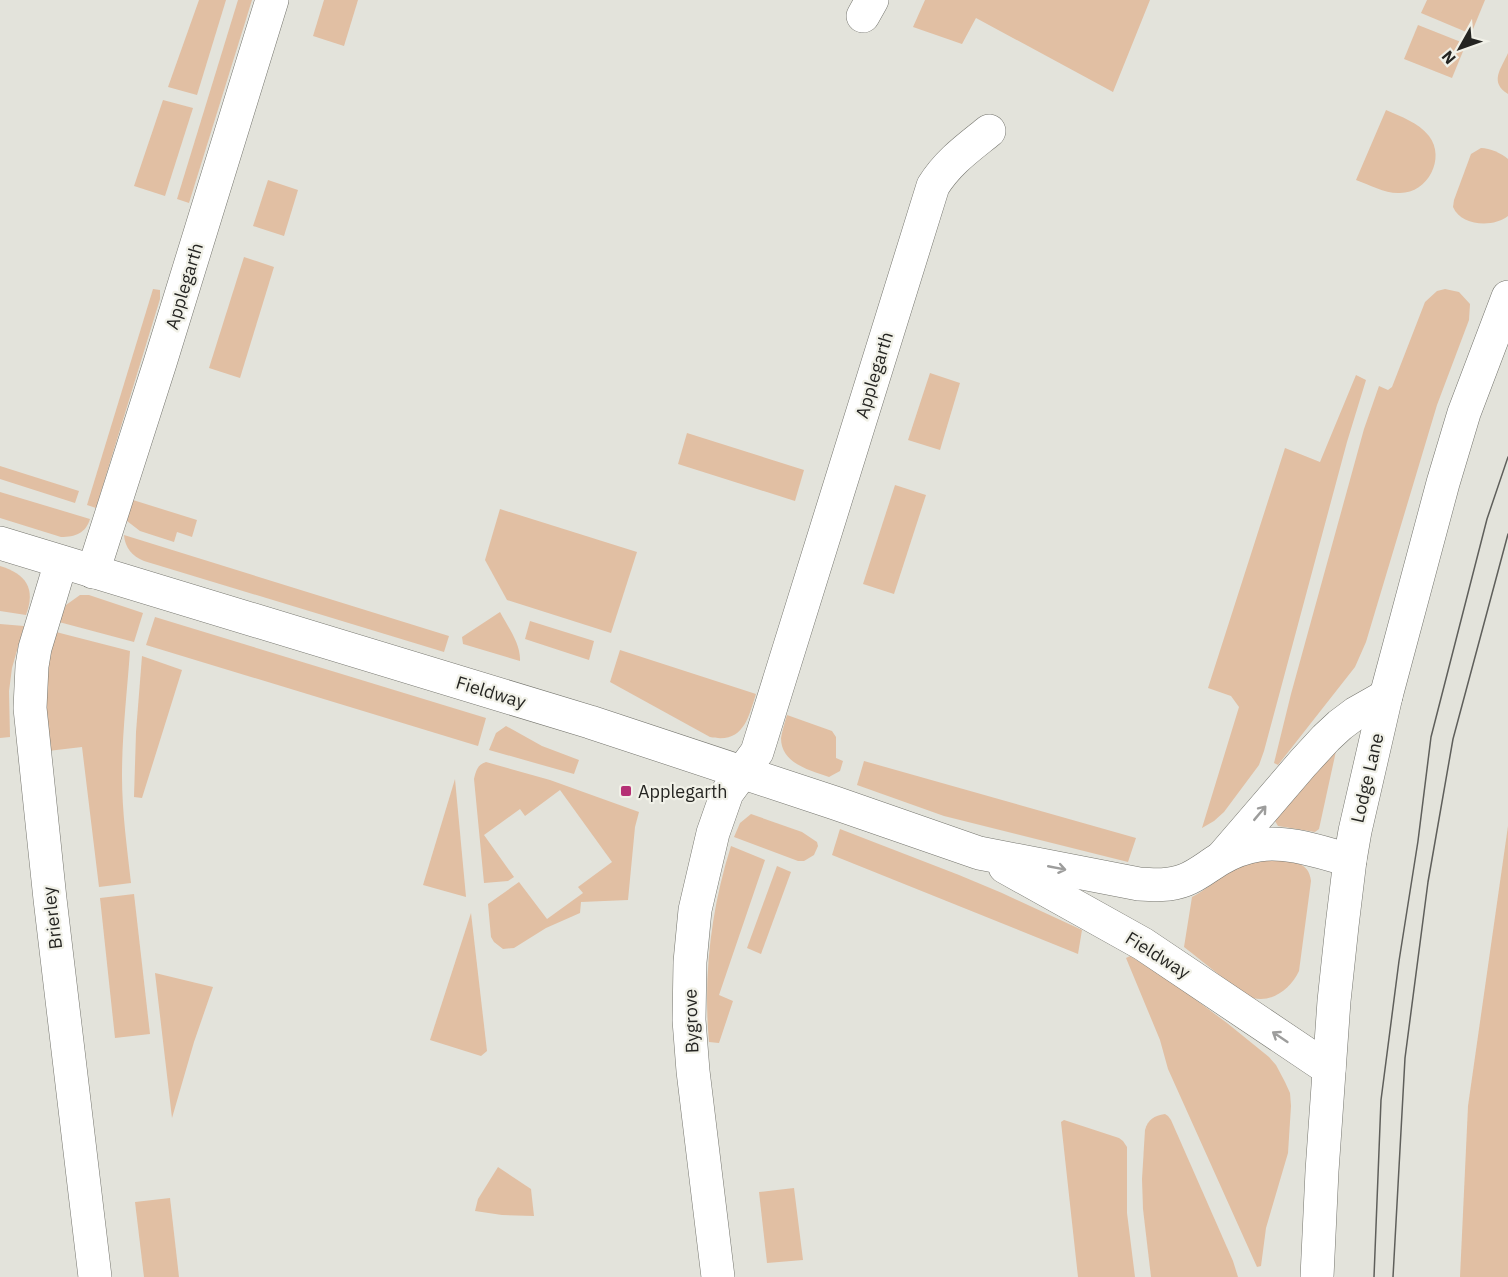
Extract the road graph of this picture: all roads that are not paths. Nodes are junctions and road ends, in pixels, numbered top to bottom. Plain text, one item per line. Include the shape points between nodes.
1 (272, 0) edge
2 (990, 131) dead end
3 (1508, 297) edge
4 (0, 543) edge
5 (61, 562) junction
6 (93, 572) junction
7 (1386, 696) junction
8 (741, 773) junction
9 (979, 853) junction
10 (1222, 857) junction
11 (1350, 860) junction
12 (1329, 1069) junction
13 (95, 1277) edge
14 (718, 1277) edge
15 (1317, 1277) edge

1 - 6 street, Applegarth
2 - 8 street, Applegarth via 951,162 933,186 757,752
3 - 7 street, Lodge Lane via 1464,413
4 - 5 street, Fieldway
5 - 6 street, Fieldway
5 - 13 street, Brierley via 35,648 30,708
6 - 8 street, Fieldway via 558,712
10 -> 7 street, Fieldway via 1326,738 1356,713
7 - 11 street, Lodge Lane
8 - 9 street, Fieldway
8 - 14 street, Bygrove via 727,793 700,885 689,990 693,1071
9 -> 10 street, Fieldway via 1155,885 1183,881
12 -> 9 street, Fieldway via 1143,944
10 - 11 street, Fieldway via 1262,844 1279,844
11 - 12 street, Lodge Lane
12 - 15 street, Lodge Lane

